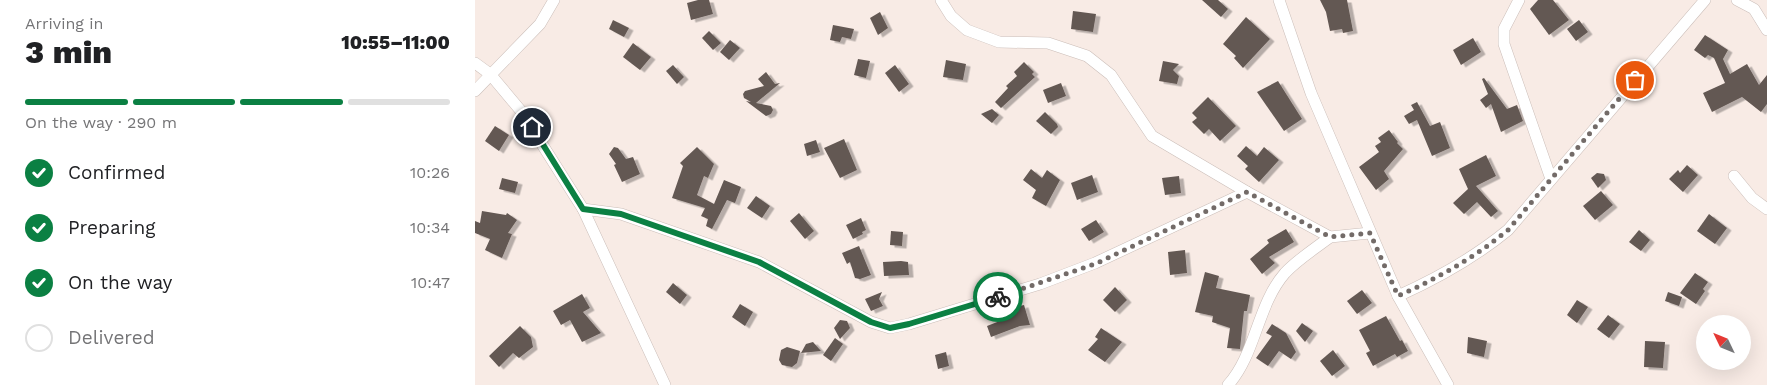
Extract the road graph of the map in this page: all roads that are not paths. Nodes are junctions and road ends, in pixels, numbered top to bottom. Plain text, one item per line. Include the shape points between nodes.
1 (554, 0) edge
2 (941, 0) edge
3 (1279, 0) edge
4 (1519, 0) edge
5 (1705, 0) edge
6 (1737, 0) edge
7 (1767, 30) edge
8 (475, 63) edge
9 (490, 74) junction
10 (475, 91) edge
11 (1734, 176) dead end
12 (1551, 179) junction
13 (1247, 192) junction
14 (583, 209) junction
15 (1767, 209) edge
16 (1370, 233) junction
17 (1330, 237) junction
18 (1398, 296) junction
19 (665, 385) edge
20 (1228, 385) edge
21 (1448, 385) edge

1 - 9 street via 540,24
2 - 13 street via 951,16 967,30 999,42 1048,43 1087,56 1111,75 1152,136
3 - 16 street via 1311,93
4 - 12 street via 1504,29 1504,44
5 - 12 street
6 - 7 street via 1754,9
8 - 9 street
9 - 10 street
9 - 14 street via 521,111
11 - 15 street via 1752,198
12 - 18 street via 1508,230 1484,250 1437,278
13 - 14 street via 1095,264 986,301 890,328 871,322 759,262 621,214
13 - 17 street
14 - 19 street
16 - 17 street
16 - 18 street
17 - 20 street via 1285,273 1266,307 1238,374
18 - 21 street

